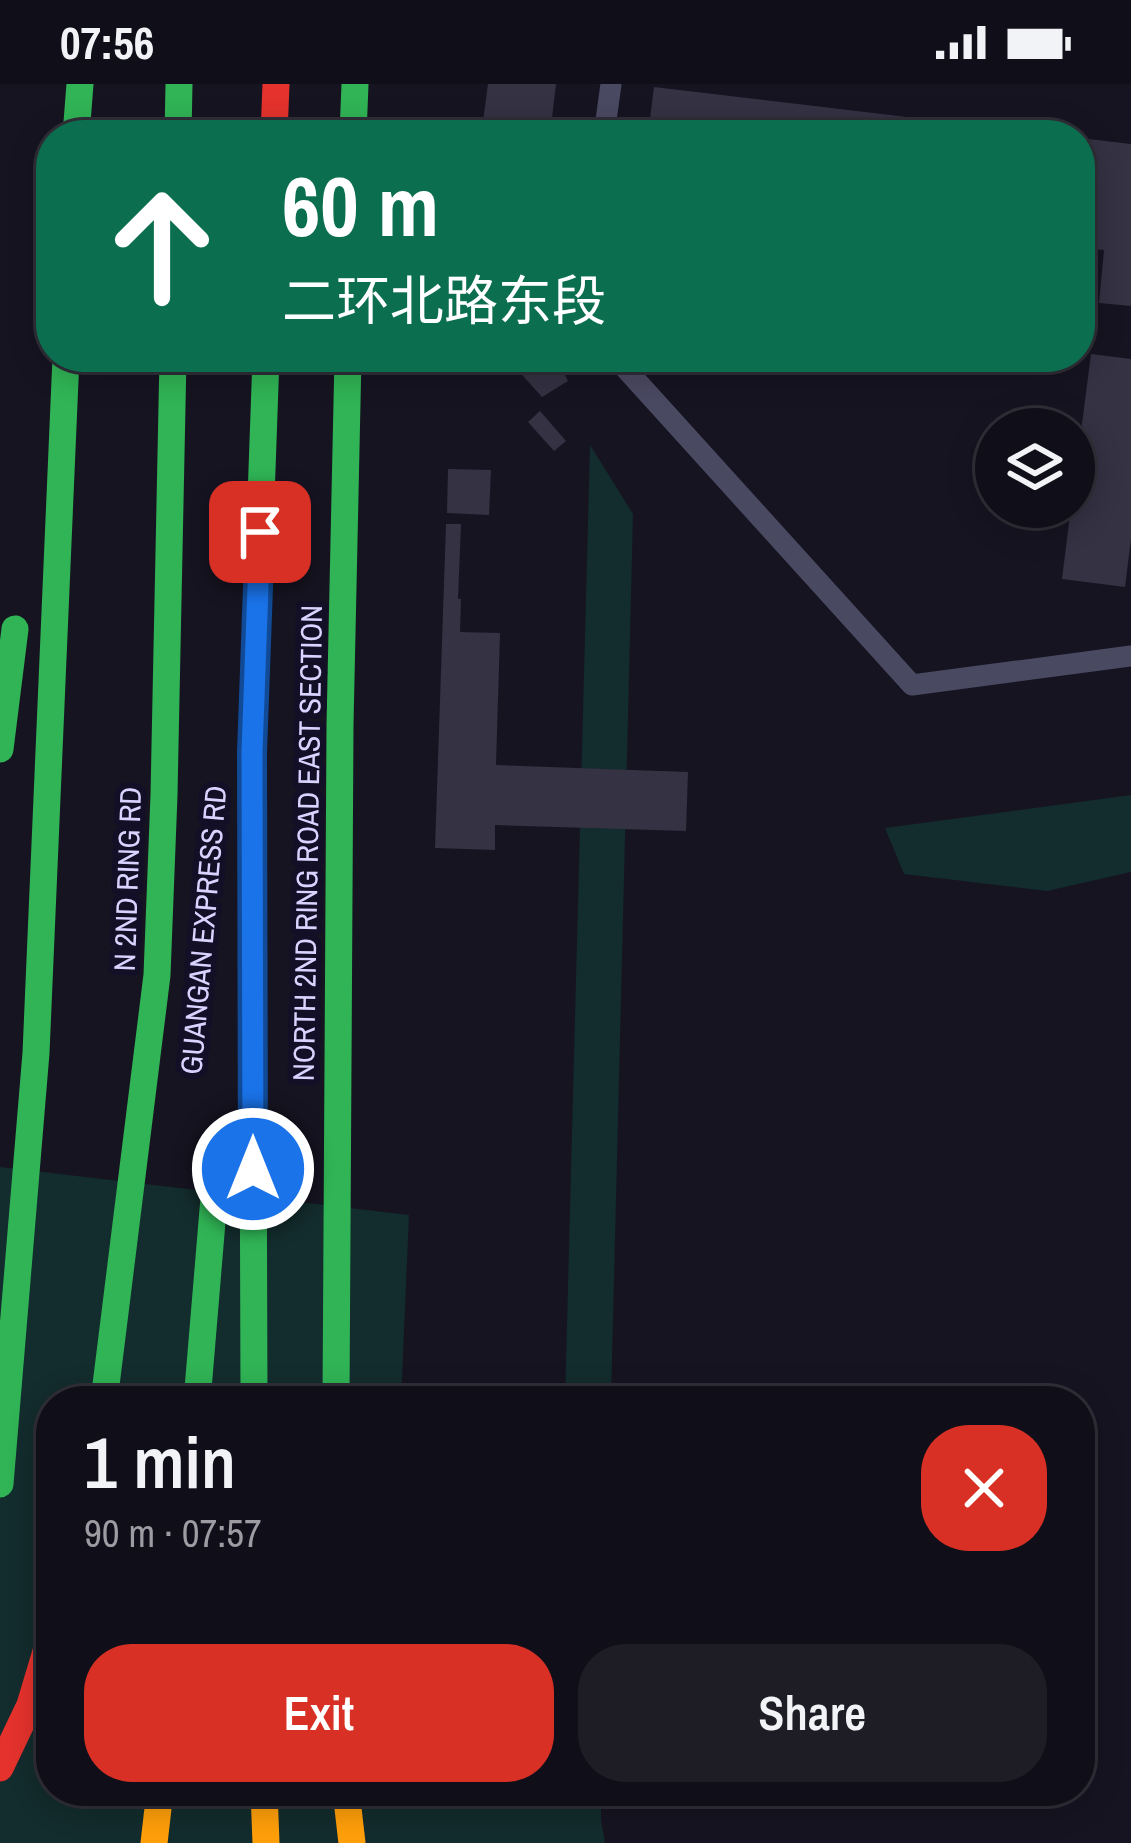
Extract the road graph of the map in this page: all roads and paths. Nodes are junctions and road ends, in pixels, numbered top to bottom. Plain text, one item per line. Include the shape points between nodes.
1 (80, 84) edge
2 (179, 84) edge
3 (276, 84) edge
4 (355, 84) edge
5 (610, 84) edge
6 (77, 120) edge
7 (178, 120) edge
8 (275, 120) edge
9 (354, 120) edge
10 (606, 120) edge
11 (48, 372) edge
12 (65, 372) edge
13 (173, 372) edge
14 (265, 372) edge
15 (348, 372) edge
16 (629, 372) edge
17 (33, 492) dead end
18 (18, 609) dead end
19 (1131, 656) edge
20 (0, 749) edge
21 (252, 752) junction
22 (226, 1053) dead end
23 (216, 1169) dead end
24 (106, 1386) edge
25 (197, 1386) edge
26 (254, 1386) edge
27 (336, 1386) edge
28 (0, 1484) edge
29 (36, 1685) edge
30 (0, 1768) edge
31 (158, 1806) edge
32 (265, 1806) edge
33 (348, 1806) edge
34 (154, 1843) edge
35 (266, 1843) edge
36 (352, 1843) edge

1 - 6 main road
2 - 7 main road
3 - 8 main road
4 - 9 main road
5 - 10 lane
11 - 17 main road
12 - 28 main road via 36,1053
13 - 24 main road, N 2ND RING RD via 158,975
14 - 21 main road
15 - 27 main road, NORTH 2ND RING ROAD EAST SECTION
16 - 19 lane via 912,685
18 - 20 main road
21 - 22 main road, GUANGAN EXPRESS RD
21 - 26 main road
23 - 25 main road
29 - 30 main road
31 - 34 main road
32 - 35 main road
33 - 36 main road

